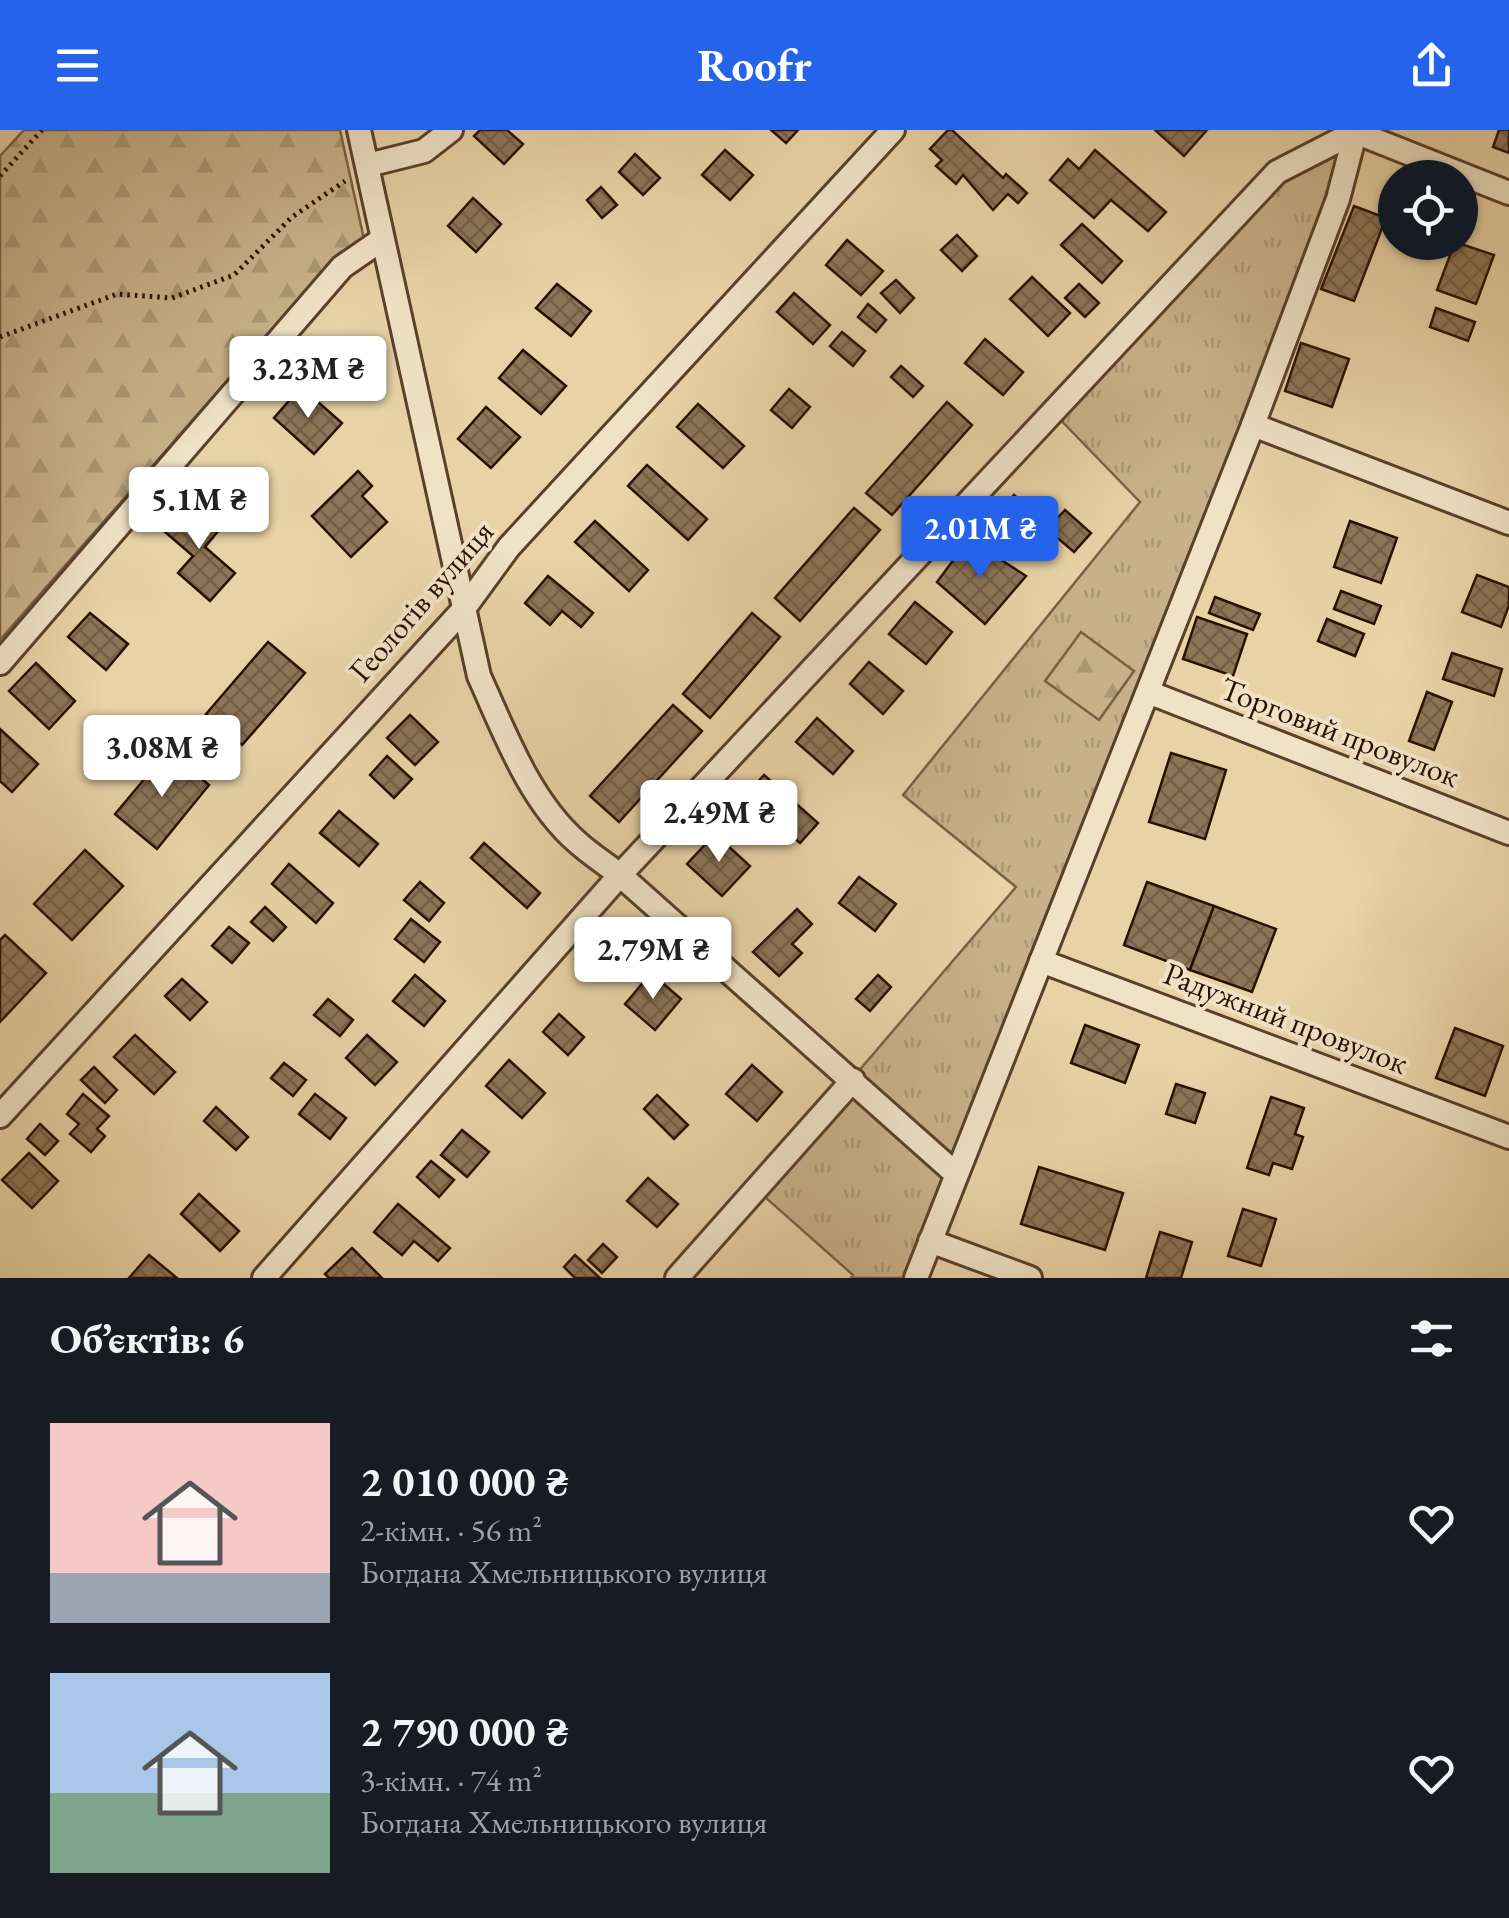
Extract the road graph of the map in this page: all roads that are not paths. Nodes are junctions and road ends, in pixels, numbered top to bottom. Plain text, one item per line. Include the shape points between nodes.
1 (359, 130) edge
2 (451, 130) edge
3 (893, 130) edge
4 (1356, 131) edge
5 (368, 165) junction
6 (1509, 193) edge
7 (381, 240) junction
8 (1253, 424) junction
9 (1509, 522) edge
10 (462, 610) junction
11 (0, 663) edge
12 (1148, 692) junction
13 (1509, 833) edge
14 (620, 874) junction
15 (1041, 960) junction
16 (852, 1080) junction
17 (0, 1116) edge
18 (1509, 1136) edge
19 (956, 1174) junction
20 (930, 1241) junction
21 (264, 1278) edge
22 (676, 1278) edge
23 (916, 1278) edge
24 (1030, 1278) edge

1 - 5 street
2 - 5 street via 424,151
3 - 10 street, Геологів вулиця via 510,547
4 - 6 street
4 - 8 street via 1338,199
4 - 14 street via 1277,172
5 - 7 street
7 - 10 street
7 - 11 street via 342,268
8 - 9 street
8 - 12 street
10 - 14 street via 479,676 516,757 574,840
10 - 17 street, Геологів вулиця
12 - 13 street, Торговий провулок
12 - 15 street
14 - 16 street
14 - 21 street
15 - 18 street, Радужний провулок
15 - 19 street
16 - 19 street
16 - 22 street
19 - 20 street
20 - 23 street
20 - 24 street

